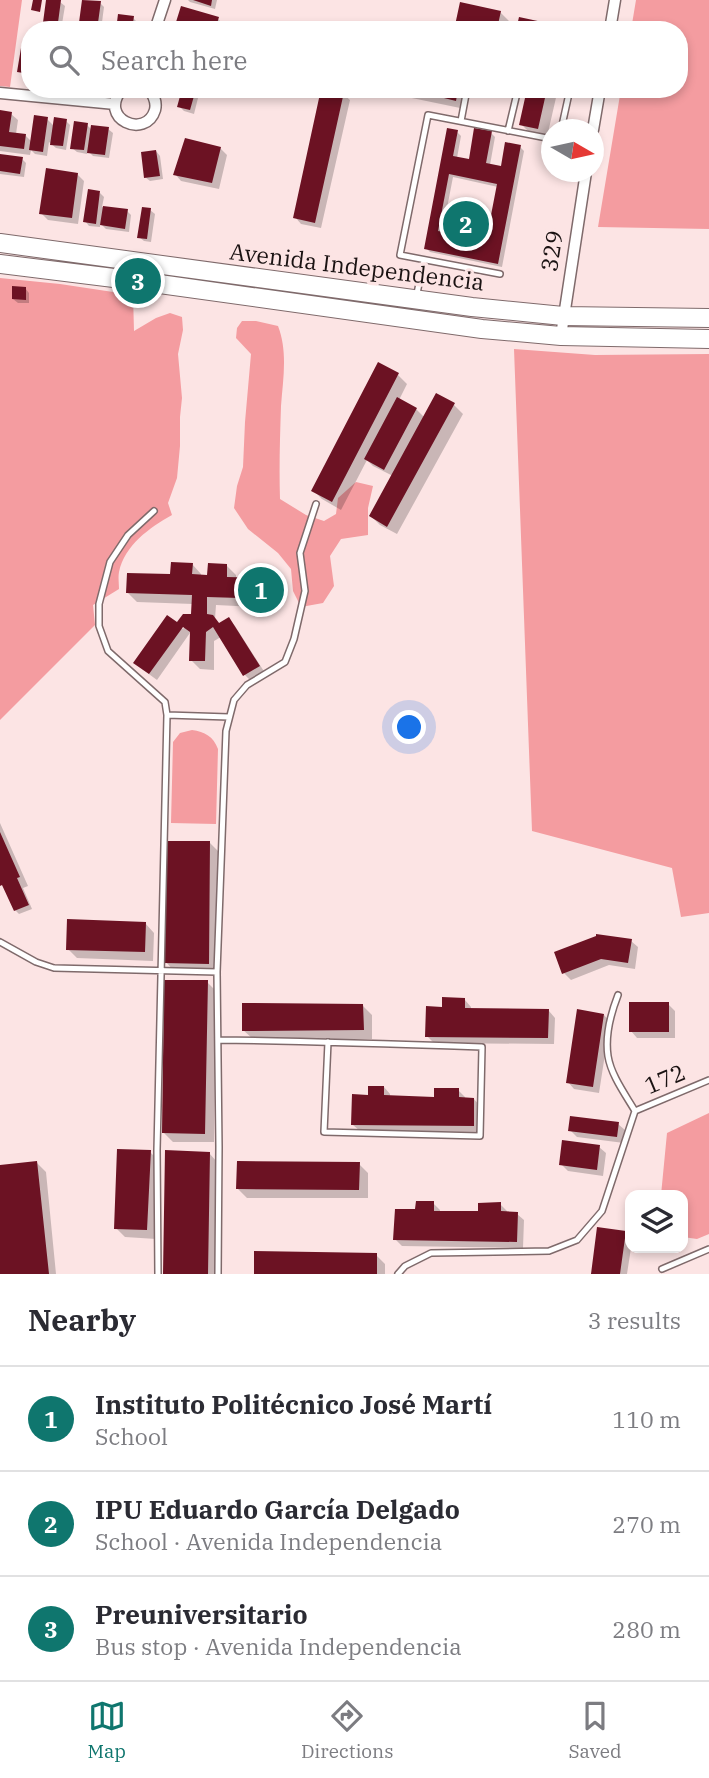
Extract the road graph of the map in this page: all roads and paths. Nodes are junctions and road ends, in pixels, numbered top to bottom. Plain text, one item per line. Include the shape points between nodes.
1 (165, 0) edge
2 (615, 0) edge
3 (158, 21) edge
4 (612, 21) edge
5 (0, 93) edge
6 (21, 95) edge
7 (52, 98) edge
8 (116, 98) edge
9 (154, 98) edge
10 (465, 98) edge
11 (516, 98) edge
12 (568, 98) edge
13 (598, 98) edge
14 (115, 104) junction
15 (563, 119) edge
16 (595, 119) edge
17 (461, 121) junction
18 (508, 131) junction
19 (541, 137) edge
20 (584, 182) edge
21 (0, 243) edge
22 (424, 260) junction
23 (0, 264) edge
24 (500, 274) dead end
25 (415, 300) junction
26 (563, 316) junction
27 (709, 318) edge
28 (561, 337) junction
29 (709, 339) edge
30 (316, 503) dead end
31 (154, 511) dead end
32 (167, 715) junction
33 (229, 717) junction
34 (0, 942) edge
35 (161, 971) junction
36 (217, 972) junction
37 (618, 995) dead end
38 (218, 1040) junction
39 (328, 1042) junction
40 (709, 1080) edge
41 (635, 1111) junction
42 (709, 1249) edge
43 (662, 1269) dead end
44 (158, 1274) edge
45 (218, 1274) edge
46 (398, 1274) edge

1 - 3 street
2 - 4 street
5 - 6 street
7 - 14 street
8 - 14 street
9 - 14 street via 153,115 143,124 124,121
10 - 17 lane
11 - 18 lane
12 - 15 lane
13 - 16 street
17 - 18 lane
17 - 22 lane via 428,115 400,255
18 - 19 lane
20 - 26 street, 329
21 - 25 main road, Avenida Independencia
22 - 24 lane
22 - 25 lane
23 - 28 main road, Avenida Independencia
25 - 26 main road, Avenida Independencia
26 - 27 main road, Avenida Independencia
26 - 28 street, 329
28 - 29 main road, Avenida Independencia
30 - 33 lane via 300,553 305,591 285,662 247,685 234,700
31 - 32 lane via 128,535 110,562 99,604 99,626 108,651 158,694
32 - 33 lane
32 - 35 lane
33 - 36 lane via 224,744
34 - 35 lane via 54,968
35 - 36 lane
35 - 44 lane
36 - 38 lane
37 - 41 lane via 612,1010 608,1057
38 - 39 lane
38 - 45 lane
39 - 39 lane via 482,1047 480,1136 324,1132
40 - 41 lane, 172
41 - 46 lane via 602,1211 577,1240 549,1251 431,1253
42 - 43 lane

